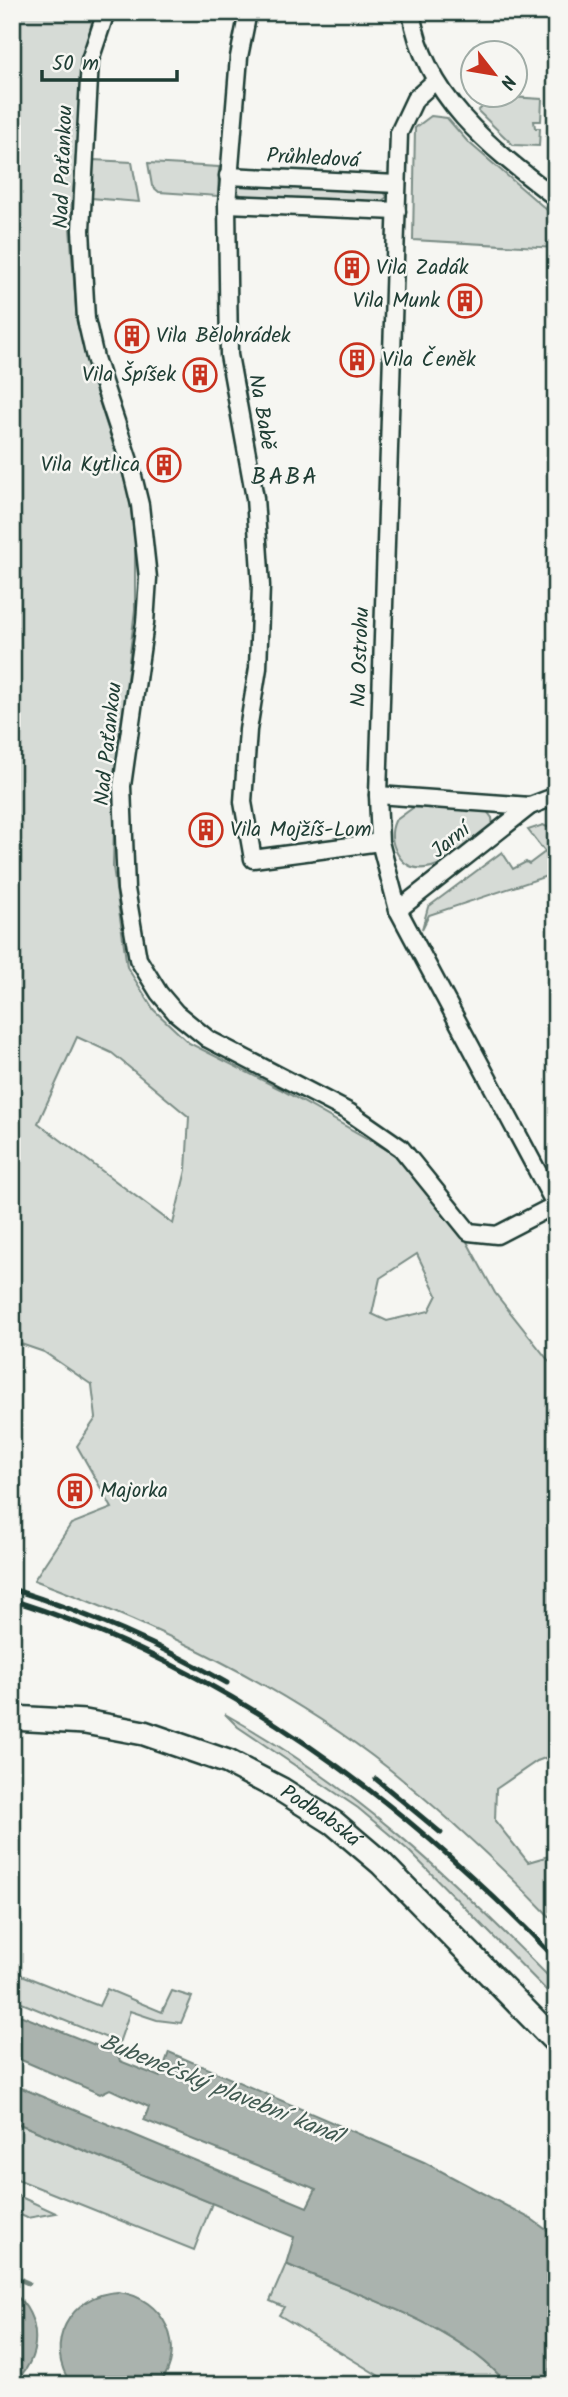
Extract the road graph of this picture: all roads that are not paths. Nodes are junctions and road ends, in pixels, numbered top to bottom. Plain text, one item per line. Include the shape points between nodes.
1 (107, 12) edge
2 (248, 12) edge
3 (411, 12) edge
4 (436, 81) junction
5 (228, 176) junction
6 (397, 184) junction
7 (556, 198) edge
8 (227, 204) junction
9 (397, 211) junction
10 (377, 795) junction
11 (556, 796) edge
12 (530, 806) junction
13 (380, 842) junction
14 (398, 910) junction
15 (555, 1206) edge
16 (12, 1718) edge
17 (556, 2042) edge

1 - 15 street, Nad Paťankou via 90,60 81,230 86,319 140,505 148,578 122,786 125,889 138,959 176,1013 208,1039 349,1112 401,1148 469,1232 497,1235
2 - 5 street, Na Babě
3 - 4 street via 419,46
4 - 6 street, Na Ostrohu via 415,99 401,124
4 - 7 street via 477,136
5 - 6 street, Průhledová
5 - 8 street, Na Babě
6 - 9 street, Na Ostrohu
8 - 9 street
8 - 13 street, Na Babě via 229,355 255,498 261,586 258,668 243,803 253,859
9 - 10 street, Na Ostrohu
10 - 12 street, Jarní
10 - 13 street, Na Ostrohu
11 - 12 street, Jarní
12 - 14 street, Jarní
13 - 14 street, Na Ostrohu
14 - 15 street, Na Ostrohu
16 - 17 main road, Podbabská via 85,1722 144,1733 228,1762 282,1790 334,1823 381,1863

